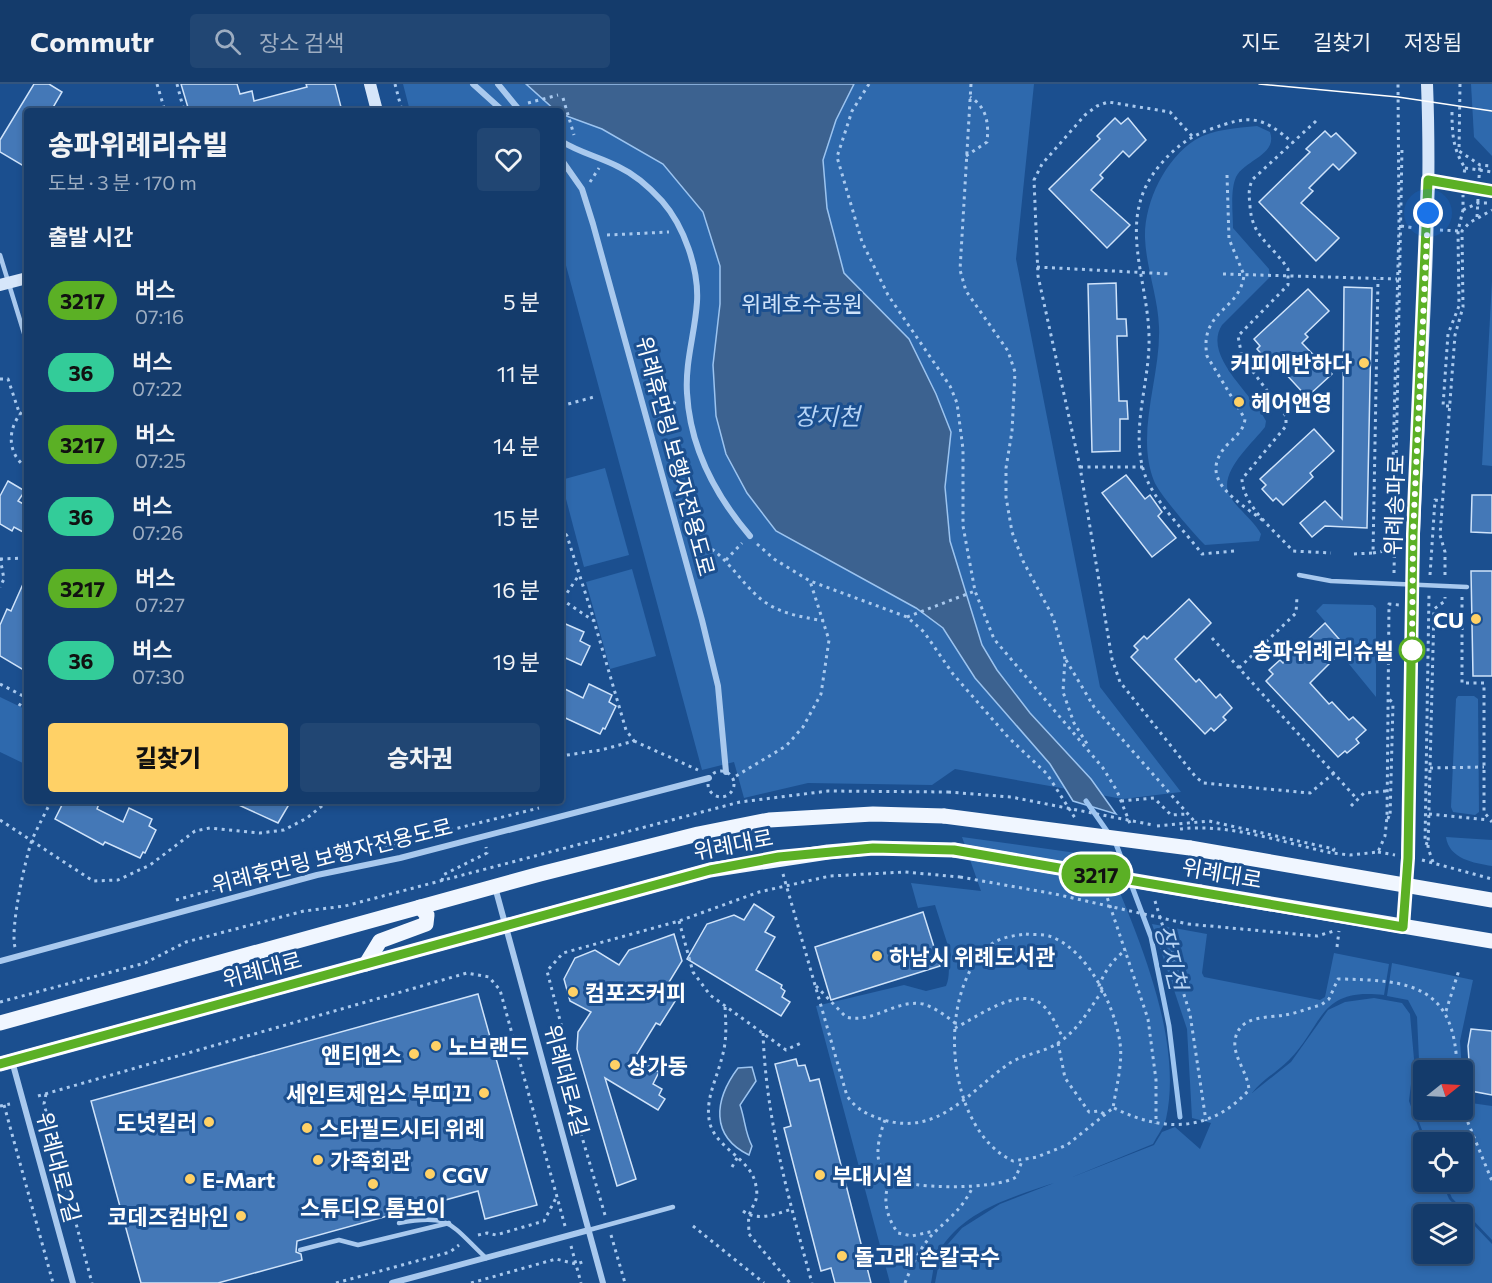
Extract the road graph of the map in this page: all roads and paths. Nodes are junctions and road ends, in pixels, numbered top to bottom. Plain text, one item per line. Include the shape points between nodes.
1 (157, 84) edge
2 (177, 84) edge
3 (370, 84) edge
4 (394, 84) edge
5 (473, 84) edge
6 (498, 84) edge
7 (869, 84) edge
8 (971, 84) edge
9 (1398, 84) edge
10 (1427, 84) edge
11 (1460, 84) edge
12 (558, 95) dead end
13 (970, 97) junction
14 (563, 98) dead end
15 (164, 108) edge
16 (184, 108) edge
17 (376, 108) edge
18 (401, 108) edge
19 (500, 108) edge
20 (517, 108) edge
21 (521, 108) edge
22 (1452, 112) dead end
23 (1316, 121) dead end
24 (1192, 135) junction
25 (564, 143) edge
26 (1293, 143) junction
27 (1402, 148) dead end
28 (580, 151) junction
29 (966, 156) junction
30 (564, 163) edge
31 (1492, 165) edge
32 (1465, 168) junction
33 (1492, 172) edge
34 (1227, 175) dead end
35 (1428, 180) junction
36 (1462, 187) junction
37 (1492, 191) edge
38 (1492, 202) edge
39 (1463, 210) junction
40 (1492, 210) edge
41 (680, 232) junction
42 (596, 236) junction
43 (0, 255) edge
44 (1038, 267) junction
45 (1141, 274) junction
46 (1170, 274) dead end
47 (1222, 274) dead end
48 (1245, 275) junction
49 (1288, 277) junction
50 (24, 279) edge
51 (1378, 279) junction
52 (1397, 279) junction
53 (4, 284) edge
54 (24, 335) edge
55 (0, 379) edge
56 (687, 385) junction
57 (594, 397) dead end
58 (564, 405) edge
59 (1449, 406) junction
60 (24, 410) edge
61 (20, 415) junction
62 (651, 434) junction
63 (24, 466) edge
64 (1080, 467) junction
65 (1143, 467) junction
66 (1442, 501) junction
67 (1273, 528) junction
68 (564, 532) edge
69 (679, 536) junction
70 (750, 536) junction
71 (1234, 551) dead end
72 (1331, 553) dead end
73 (1373, 553) junction
74 (1354, 554) dead end
75 (24, 558) edge
76 (0, 559) edge
77 (726, 561) junction
78 (579, 575) junction
79 (1299, 576) dead end
80 (810, 581) junction
81 (1394, 584) junction
82 (1413, 585) junction
83 (1429, 585) junction
84 (1445, 586) junction
85 (0, 587) edge
86 (1465, 587) joint
87 (975, 591) junction
88 (564, 596) edge
89 (1297, 597) dead end
90 (564, 600) edge
91 (1445, 601) dead end
92 (907, 617) junction
93 (594, 621) junction
94 (824, 621) junction
95 (1212, 638) dead end
96 (1065, 659) junction
97 (1239, 668) junction
98 (1484, 683) junction
99 (1490, 683) dead end
100 (0, 684) edge
101 (24, 696) edge
102 (1388, 698) junction
103 (24, 700) edge
104 (19, 706) dead end
105 (634, 741) junction
106 (564, 756) edge
107 (1098, 761) junction
108 (1484, 767) junction
109 (1430, 768) junction
110 (698, 770) dead end
111 (726, 772) dead end
112 (1334, 773) junction
113 (709, 778) dead end
114 (732, 778) dead end
115 (1387, 791) junction
116 (724, 796) dead end
117 (1356, 798) junction
118 (1121, 801) junction
119 (50, 804) edge
120 (324, 804) edge
121 (727, 805) junction
122 (1351, 806) dead end
123 (1187, 814) junction
124 (1429, 814) junction
125 (1387, 817) junction
126 (0, 820) edge
127 (1490, 821) edge
128 (1195, 822) junction
129 (1079, 825) dead end
130 (1157, 826) junction
131 (1132, 827) dead end
132 (484, 836) junction
133 (32, 841) junction
134 (1428, 844) junction
135 (1332, 853) junction
136 (779, 857) junction
137 (1492, 879) edge
138 (442, 881) junction
139 (1407, 884) junction
140 (1103, 885) dead end
141 (495, 886) junction
142 (787, 888) junction
143 (1152, 890) dead end
144 (1492, 900) edge
145 (420, 907) junction
146 (679, 921) junction
147 (506, 925) junction
148 (1403, 927) junction
149 (1340, 930) dead end
150 (1492, 941) edge
151 (1126, 951) junction
152 (18, 958) junction
153 (0, 961) edge
154 (366, 964) junction
155 (1459, 970) dead end
156 (815, 985) junction
157 (1099, 986) junction
158 (1102, 991) junction
159 (0, 1002) edge
160 (725, 1006) junction
161 (1445, 1012) junction
162 (0, 1023) edge
163 (956, 1023) junction
164 (955, 1029) junction
165 (763, 1033) junction
166 (1063, 1038) junction
167 (803, 1042) dead end
168 (1058, 1043) junction
169 (1457, 1060) edge
170 (6, 1063) edge
171 (46, 1094) junction
172 (38, 1096) dead end
173 (965, 1102) junction
174 (10, 1104) dead end
175 (2, 1105) edge
176 (1113, 1108) junction
177 (1104, 1114) junction
178 (885, 1120) junction
179 (1206, 1120) junction
180 (1467, 1120) edge
181 (1158, 1124) junction
182 (737, 1158) junction
183 (1022, 1161) junction
184 (732, 1167) dead end
185 (892, 1178) junction
186 (1492, 1181) edge
187 (974, 1187) junction
188 (557, 1196) junction
189 (673, 1207) dead end
190 (792, 1209) junction
191 (743, 1211) dead end
192 (749, 1215) junction
193 (399, 1223) dead end
194 (449, 1223) junction
195 (608, 1225) junction
196 (693, 1226) dead end
197 (589, 1230) junction
198 (935, 1231) junction
199 (568, 1235) junction
200 (466, 1239) junction
201 (300, 1250) dead end
202 (486, 1258) junction
203 (576, 1264) junction
204 (53, 1283) edge
205 (73, 1283) edge
206 (92, 1283) edge
207 (336, 1283) edge
208 (392, 1283) edge
209 (471, 1283) edge
210 (581, 1283) edge
211 (603, 1283) edge
212 (625, 1283) edge
213 (764, 1283) edge
214 (790, 1283) edge
215 (812, 1283) edge
216 (905, 1283) edge

1 - 15 path
2 - 16 path
3 - 17 main road
4 - 18 path
5 - 19 street
6 - 20 street
7 - 87 path via 852,111 837,157 862,242 888,295 950,386 957,403 963,449 963,526
8 - 13 path
9 - 52 path
10 - 35 main road, 위례송파로
11 - 31 path via 1459,151 1480,165
12 - 21 path
13 - 29 path
13 - 29 path via 978,102 988,126 987,142
14 - 28 path
22 - 32 path via 1452,138
23 - 26 path
24 - 26 path via 1256,118 1272,125
24 - 44 path via 1170,112 1108,102 1085,115 1042,164 1034,180
24 - 45 path via 1148,179 1137,210
25 - 28 street, 위례휴먼링 보행자전용도로
26 - 49 path via 1248,187 1251,223 1284,262
27 - 81 path
28 - 41 street, 위례휴먼링 보행자전용도로 via 620,167 642,183 663,202
29 - 96 path via 960,270 966,291 1008,351 1015,372 1006,468 1012,532 1053,617
30 - 42 street, 위례휴먼링 보행자전용도로 via 582,189
32 - 33 path
32 - 36 path
34 - 48 path via 1229,239
35 - 36 street
35 - 82 main road, 위례송파로
36 - 37 street
36 - 39 path
38 - 39 path
39 - 59 path via 1458,231 1459,306 1448,334 1443,406
40 - 59 path via 1462,231 1463,307 1455,335
41 - 42 path
41 - 56 street, 위례휴먼링 보행자전용도로 via 696,280
42 - 62 street, 위례휴먼링 보행자전용도로
43 - 53 lane
44 - 45 path
44 - 64 path
45 - 46 path
45 - 65 path via 1149,319 1140,438
47 - 48 path
48 - 49 path
48 - 67 path via 1239,292 1208,327 1206,337 1207,356 1245,419 1244,426 1216,458 1214,468 1227,492
49 - 51 path
49 - 67 path via 1288,285 1238,336 1242,357 1286,416 1286,426 1242,478 1249,501
50 - 53 main road
51 - 52 path
51 - 73 path
52 - 73 path via 1391,543 1390,550
53 - 54 lane
55 - 61 path via 8,379
56 - 62 path
56 - 70 street, 위례휴먼링 보행자전용도로 via 691,427 709,478 727,509
57 - 58 path
59 - 66 path
60 - 61 path
61 - 63 path via 10,445
62 - 69 street, 위례휴먼링 보행자전용도로
64 - 65 path
64 - 112 path via 1115,671 1195,776 1203,783 1310,794
65 - 71 path via 1152,488 1202,554
66 - 83 path via 1435,500
66 - 84 path via 1440,535 1445,552
67 - 72 path via 1293,551
68 - 78 path
69 - 77 path via 701,542
69 - 111 street, 위례휴먼링 보행자전용도로 via 718,686
70 - 77 path
70 - 80 path via 774,559
73 - 74 path
75 - 76 path
76 - 85 path via 4,579
77 - 94 path via 763,601 780,610
78 - 88 path
78 - 93 path
79 - 81 lane
80 - 92 path
80 - 94 path
81 - 82 lane
81 - 102 path via 1395,605 1389,604
82 - 83 lane
82 - 139 main road, 위례송파로
83 - 84 lane
83 - 134 path via 1425,843
84 - 86 lane
86 - 98 path via 1462,683
87 - 92 path
87 - 107 path via 994,639
89 - 97 path via 1296,614
90 - 93 path
91 - 109 path via 1434,609
92 - 129 path via 924,632 953,674 1008,737 1047,774
93 - 105 path via 626,730
94 - 114 path via 829,640 826,672 811,715 786,746
95 - 97 path
96 - 107 path via 1062,692 1074,723
96 - 123 path via 1094,707
97 - 112 path
98 - 99 path
98 - 108 path
100 - 101 path
102 - 115 path
102 - 125 path via 1392,703 1390,818
103 - 104 path
105 - 106 path
105 - 110 path
107 - 118 path
108 - 109 path
108 - 127 path via 1484,812
109 - 124 path
112 - 117 path
113 - 132 street, 위례휴먼링 보행자전용도로
115 - 117 path via 1364,793
115 - 125 path
116 - 121 path
117 - 122 path
118 - 123 path via 1154,798 1171,815
118 - 131 path
119 - 133 path
120 - 133 path via 284,830 195,831 150,865 118,880 93,881
121 - 130 path, bridge via 828,791 948,792 1011,797
121 - 138 path
123 - 128 path
124 - 127 path
124 - 134 path
125 - 135 path via 1378,852
126 - 133 path
128 - 130 path
128 - 135 path via 1209,821 1334,849
130 - 135 path via 1230,832
132 - 138 path via 487,853 443,875
132 - 152 street, 위례휴먼링 보행자전용도로 via 306,878
133 - 152 path via 13,937
134 - 137 path via 1433,862
136 - 142 path
136 - 147 main road, 위례대로 via 710,870
136 - 148 main road, 위례대로, bridge via 873,848 954,850
138 - 159 path via 186,942 145,963
139 - 141 main road, 위례대로, bridge via 1190,848 944,816 873,814 769,820 698,834
139 - 144 main road, 위례대로
139 - 148 main road, 위례송파로
140 - 151 path
141 - 145 main road, 위례대로
141 - 147 street, 위례대로4길
142 - 146 path via 759,892
142 - 149 path, bridge via 830,876 905,872 960,877 1055,894 1188,924 1317,936
142 - 156 path
143 - 179 path via 1190,1014
145 - 154 main road via 427,915 426,924 380,941
145 - 162 main road, 위례대로
146 - 160 path via 693,972 710,995
146 - 195 path via 563,953 547,971 566,1043 566,1083
147 - 154 main road, 위례대로
147 - 197 street, 위례대로4길
148 - 150 main road, 위례대로
151 - 157 path via 1113,962
151 - 181 path via 1153,1040
152 - 153 street, 위례휴먼링 보행자전용도로
154 - 170 main road, 위례대로
155 - 161 path
156 - 163 path via 846,1017 867,1018 906,1003 925,1005
156 - 178 path via 847,1096 859,1110
157 - 158 path
157 - 163 path via 1088,966 1068,946 1048,936 1009,936 986,948 973,967
158 - 166 path via 1079,1025
158 - 176 path via 1120,1044
160 - 165 path
160 - 182 path via 722,1057 708,1107 717,1141
161 - 169 path
161 - 179 path via 1424,992 1411,987 1381,979 1338,979 1329,999 1321,1005 1249,1020 1239,1030 1235,1041 1237,1054 1249,1090 1228,1110
163 - 164 path
164 - 166 path via 1009,1001 1025,998 1042,1004
164 - 173 path via 954,1058
165 - 167 path via 786,1050
165 - 190 path via 765,1082 778,1159
166 - 168 path
168 - 173 path via 1010,1063
168 - 177 path via 1065,1078 1089,1112
170 - 205 street, 위례대로2길
171 - 172 path
171 - 188 path via 467,973 489,977 500,990
171 - 206 path via 44,1104
173 - 178 path via 920,1123
173 - 183 path via 992,1146 1005,1158
174 - 175 path
175 - 204 path
176 - 177 path
176 - 181 path
177 - 183 path via 1067,1145
178 - 185 path via 878,1152 884,1170
179 - 181 path
180 - 186 path
182 - 184 path
182 - 192 path via 756,1183 758,1202
183 - 187 path via 1016,1177 1007,1183
185 - 187 path via 904,1183
185 - 198 path via 885,1189 886,1202 898,1233 912,1236
187 - 198 path via 952,1219
188 - 199 path
188 - 200 path via 543,1221
189 - 195 lane
190 - 192 path via 770,1216
190 - 215 path
191 - 192 path
192 - 214 path via 749,1234
193 - 194 lane via 428,1217
194 - 200 lane
194 - 201 lane via 358,1245 339,1240
195 - 197 lane
195 - 212 path
196 - 213 path
197 - 199 street
197 - 211 street, 위례대로4길
198 - 216 path via 912,1263
199 - 202 street
199 - 203 path
200 - 202 lane
200 - 207 path via 450,1252
202 - 208 street
203 - 209 path via 556,1259
203 - 210 path

